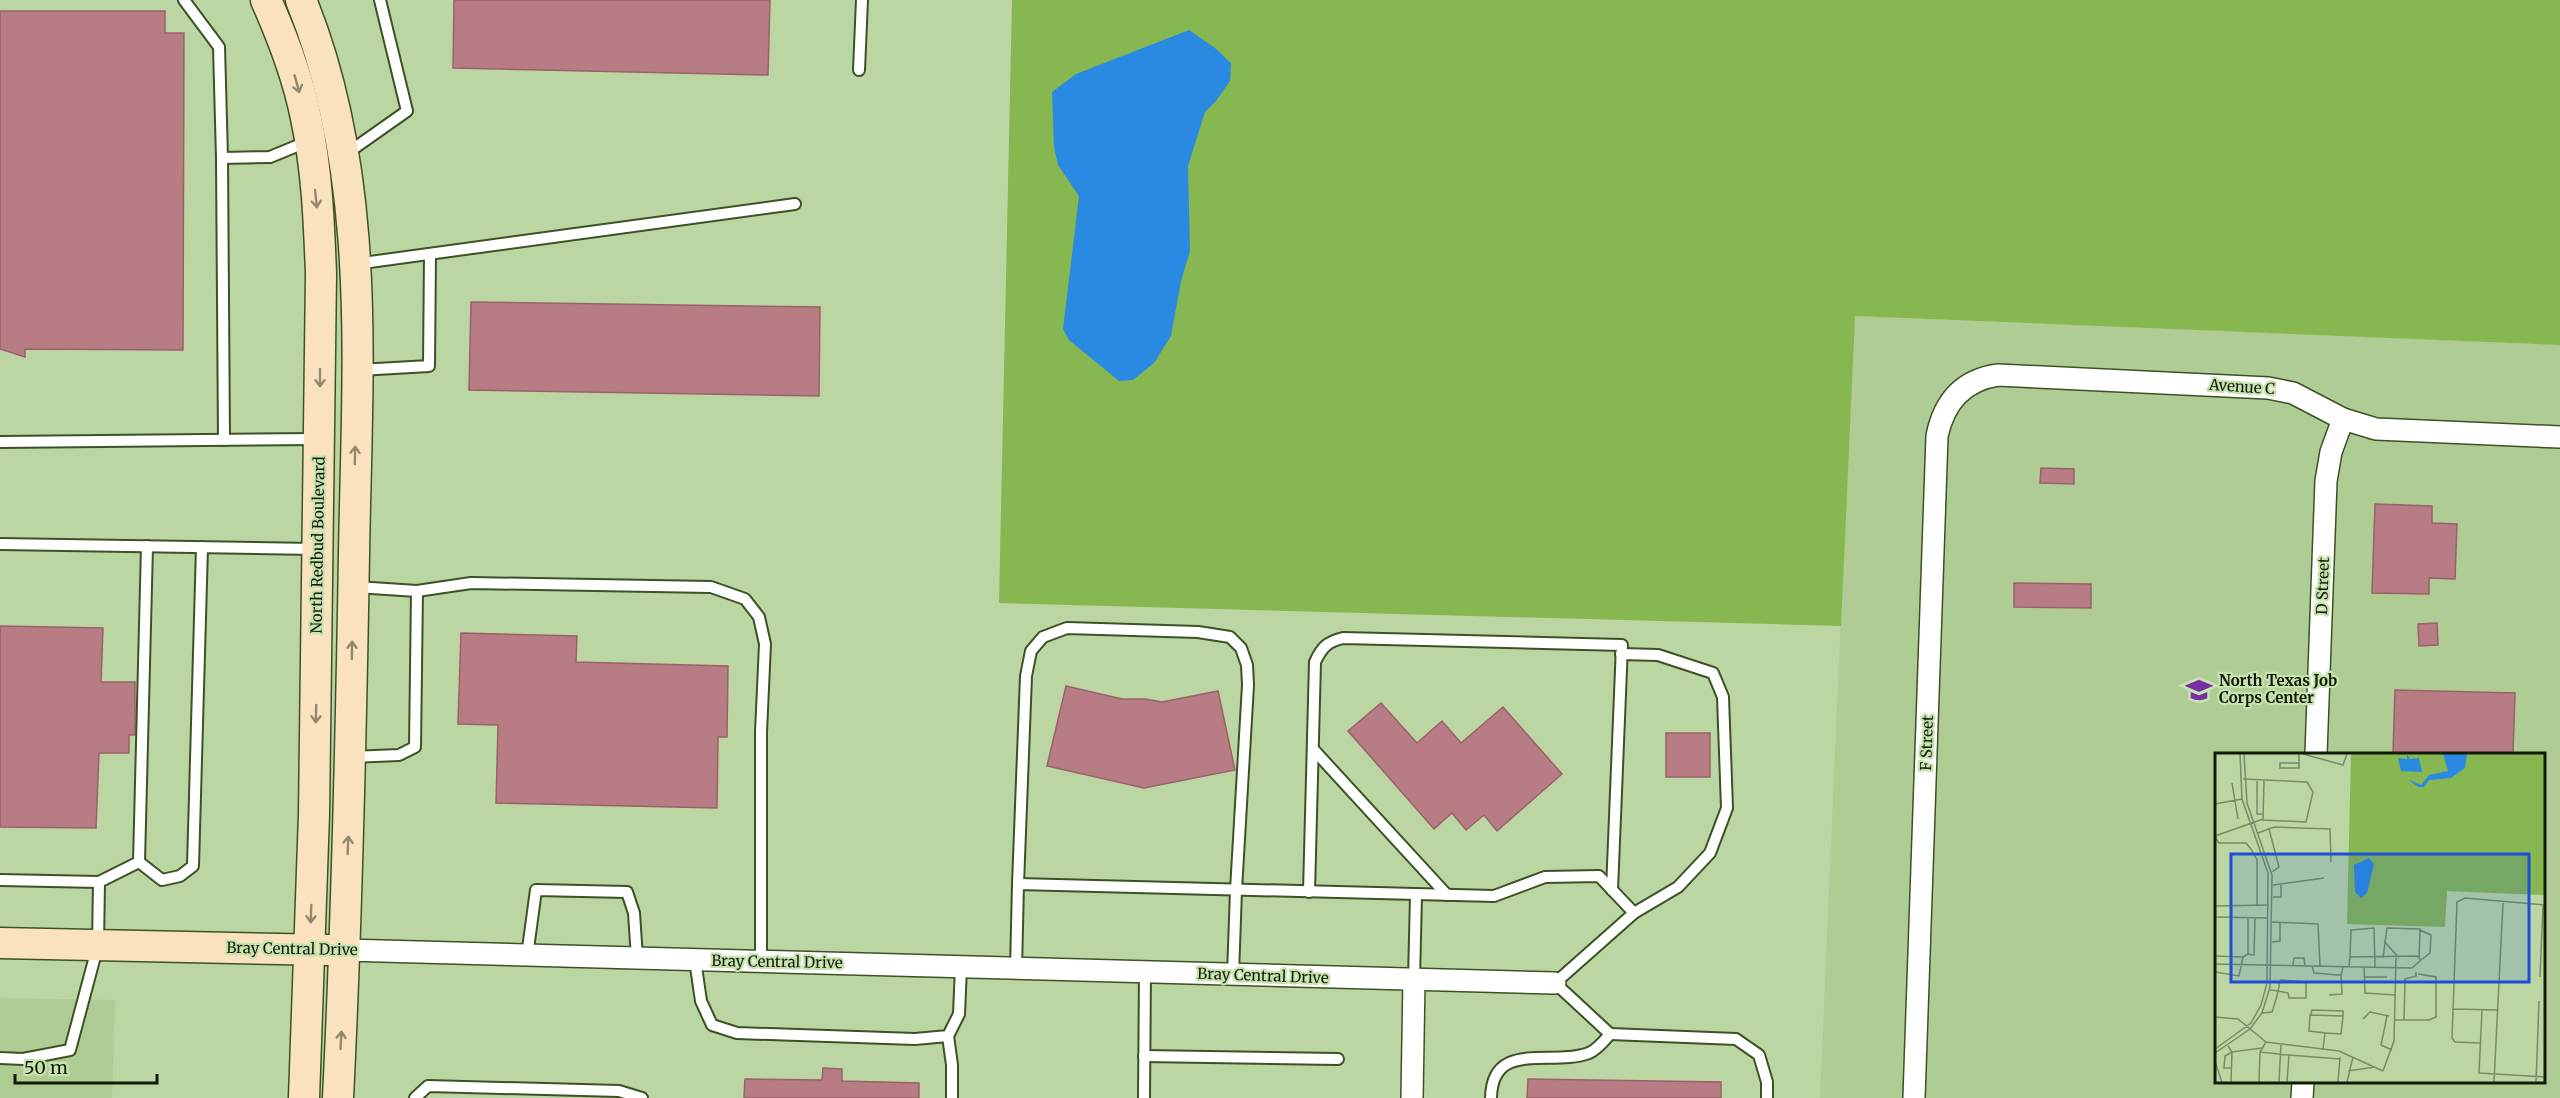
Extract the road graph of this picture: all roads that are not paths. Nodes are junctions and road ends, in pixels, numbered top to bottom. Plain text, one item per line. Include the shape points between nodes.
1 (184, 0) edge
2 (266, 0) edge
3 (301, 0) edge
4 (380, 0) edge
5 (862, 0) edge
6 (859, 70) dead end
7 (310, 141) junction
8 (343, 145) junction
9 (222, 158) junction
10 (795, 204) dead end
11 (430, 254) junction
12 (355, 264) junction
13 (356, 370) junction
14 (1957, 393) joint
15 (2343, 419) junction
16 (2560, 437) edge
17 (320, 439) junction
18 (224, 440) junction
19 (0, 442) edge
20 (0, 544) edge
21 (147, 546) junction
22 (202, 547) junction
23 (318, 560) junction
24 (353, 579) junction
25 (417, 591) junction
26 (1621, 654) junction
27 (1313, 749) junction
28 (2316, 753) edge
29 (350, 757) junction
30 (139, 862) junction
31 (0, 879) edge
32 (99, 882) junction
33 (1018, 884) junction
34 (1236, 890) junction
35 (1612, 890) junction
36 (1309, 892) junction
37 (1416, 895) junction
38 (1447, 895) junction
39 (1634, 913) junction
40 (0, 943) edge
41 (98, 945) junction
42 (310, 950) junction
43 (345, 950) junction
44 (527, 956) junction
45 (637, 958) junction
46 (694, 960) junction
47 (761, 960) junction
48 (961, 967) junction
49 (1016, 969) junction
50 (1145, 972) junction
51 (1233, 975) junction
52 (1414, 980) junction
53 (1555, 983) junction
54 (1610, 1034) junction
55 (948, 1036) junction
56 (1144, 1056) junction
57 (0, 1058) edge
58 (1338, 1059) dead end
59 (2303, 1083) edge
60 (304, 1098) edge
61 (338, 1098) edge
62 (415, 1098) edge
63 (642, 1098) edge
64 (952, 1098) edge
65 (1144, 1098) edge
66 (1412, 1098) edge
67 (1491, 1098) edge
68 (1767, 1098) edge
69 (1914, 1098) edge
70 (2302, 1098) edge

1 - 9 lane via 219,47
2 -> 7 street, North Redbud Boulevard via 294,75
3 - 8 street via 323,57
4 - 8 lane via 407,111
5 - 6 lane
7 - 8 street
7 - 9 lane via 270,157
7 -> 17 street, North Redbud Boulevard via 319,223
8 - 12 street
9 - 18 lane
10 - 11 lane
11 - 12 lane
11 - 13 lane via 429,366
12 - 13 street
24 -> 13 street
14 - 15 street, Avenue C via 1974,381 1998,375 2268,388 2293,393
14 - 69 street, F Street via 1943,413 1937,436
15 - 16 street, Avenue C via 2400,431
15 - 28 street, D Street via 2326,481
17 - 18 lane
17 - 23 street, North Redbud Boulevard
18 - 19 lane
20 - 21 lane
21 - 22 lane
21 - 30 lane
22 - 23 lane
22 - 30 lane via 193,866 180,876 162,880
23 - 24 street
23 -> 42 street, North Redbud Boulevard
24 - 25 lane
29 -> 24 street
25 - 29 lane via 415,747 399,755
25 - 47 lane via 471,583 711,587 745,599 759,617 765,644
26 - 27 lane via 1622,645 1343,638 1329,642 1315,662
26 - 35 lane
26 - 39 lane via 1658,656 1713,672 1723,697 1727,808 1710,853 1678,887
27 - 36 lane
27 - 38 lane
43 -> 29 street
30 - 32 lane
31 - 32 lane
32 - 41 lane
33 - 34 lane
33 - 34 lane via 1026,676 1031,651 1043,637 1066,628 1198,632 1230,637 1241,648 1248,686
33 - 49 lane
34 - 36 lane
34 - 51 lane
35 - 38 lane via 1599,876 1545,877 1494,896
35 - 39 lane
36 - 37 lane
37 - 38 lane
37 - 52 lane
39 - 53 lane
40 - 41 street, Bray Central Drive
41 - 42 street, Bray Central Drive
41 - 57 lane via 70,1050 23,1059
42 - 43 street, Bray Central Drive
42 - 60 street, North Redbud Boulevard
43 - 44 street, Bray Central Drive
61 -> 43 street
44 - 45 street, Bray Central Drive
44 - 45 lane via 536,890 627,892 634,913
45 - 46 street, Bray Central Drive
46 - 47 street, Bray Central Drive
46 - 55 lane via 701,1001 712,1025 737,1033
47 - 48 street, Bray Central Drive
48 - 49 street, Bray Central Drive
48 - 55 lane via 959,1014
49 - 50 street, Bray Central Drive
50 - 51 street, Bray Central Drive
50 - 56 lane
51 - 52 street, Bray Central Drive
52 - 53 street, Bray Central Drive
52 - 66 street
53 - 54 lane
54 - 67 lane via 1591,1052 1578,1056 1505,1064 1494,1075
54 - 68 lane via 1736,1038 1760,1055
55 - 64 lane
56 - 58 lane
56 - 65 lane
59 - 70 street
62 - 63 lane via 428,1086 619,1091

